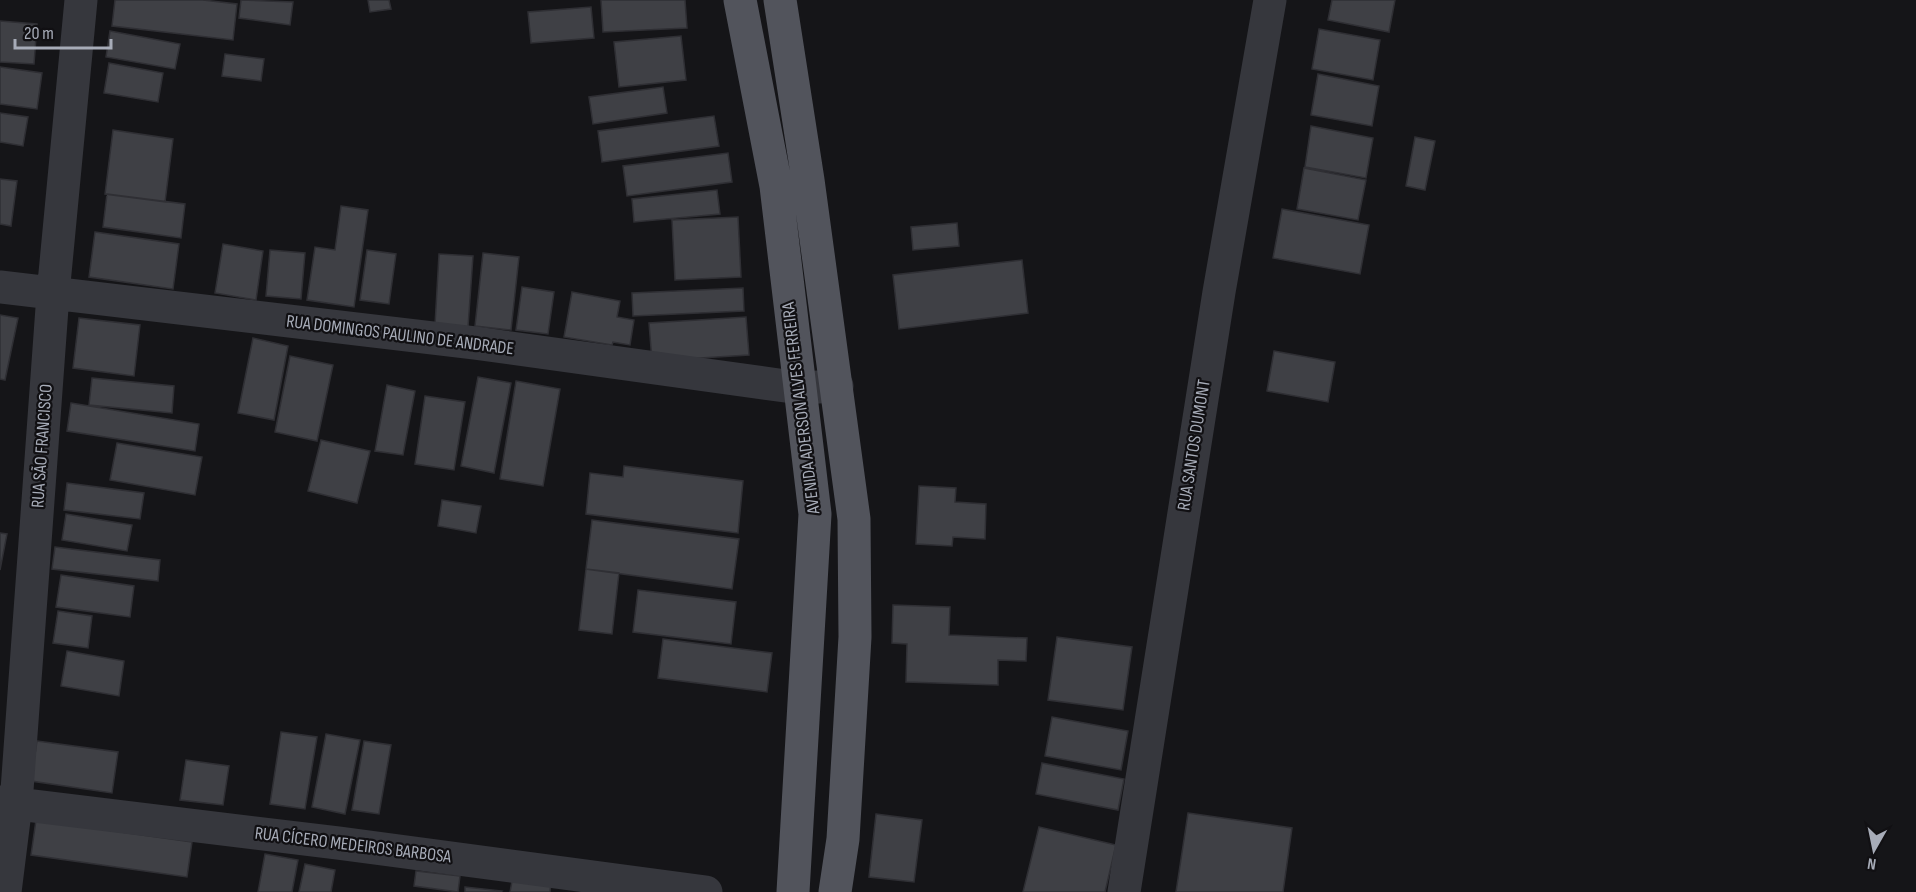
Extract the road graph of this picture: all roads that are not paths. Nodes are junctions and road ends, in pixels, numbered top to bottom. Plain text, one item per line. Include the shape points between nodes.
1 (81, 0) edge
2 (740, 0) edge
3 (780, 0) edge
4 (1270, 0) edge
5 (0, 287) edge
6 (53, 294) junction
7 (837, 386) junction
8 (800, 388) junction
9 (8, 802) edge
10 (5, 892) edge
11 (706, 892) edge
12 (793, 892) edge
13 (834, 892) edge
14 (1124, 892) edge

1 - 6 street, RUA SÃO FRANCISCO
2 - 8 main road, AVENIDA ADERSON ALVES FERREIRA via 776,186
3 - 7 main road, AVENIDA ADERSON ALVES FERREIRA
4 - 14 street, RUA SANTOS DUMONT via 1218,292
5 - 6 street, RUA DOMINGOS PAULINO DE ANDRADE
6 - 8 street, RUA DOMINGOS PAULINO DE ANDRADE via 475,343
6 - 9 street, RUA SÃO FRANCISCO
7 - 8 street, RUA DOMINGOS PAULINO DE ANDRADE
7 - 13 main road, AVENIDA ADERSON ALVES FERREIRA via 854,519 855,637 843,839
8 - 12 main road, AVENIDA ADERSON ALVES FERREIRA via 815,514
9 - 10 street, RUA SÃO FRANCISCO
9 - 11 street, RUA CÍCERO MEDEIROS BARBOSA

